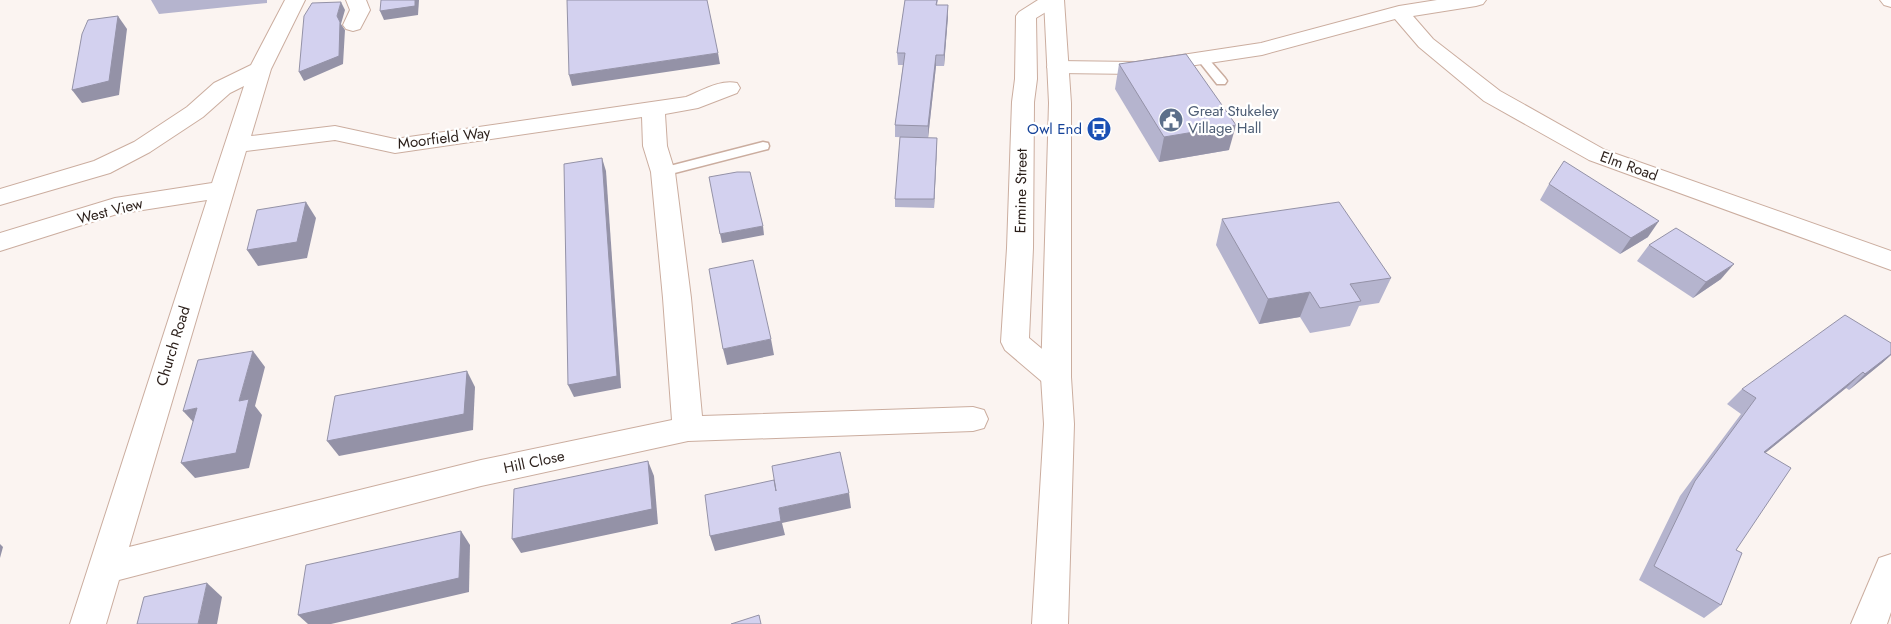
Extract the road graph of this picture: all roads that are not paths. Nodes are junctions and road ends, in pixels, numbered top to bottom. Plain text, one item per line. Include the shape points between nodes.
1 (295, 0) edge
2 (356, 0) edge
3 (1053, 0) edge
4 (1476, 0) edge
5 (1399, 12) junction
6 (353, 25) dead end
7 (1202, 58) junction
8 (1058, 67) junction
9 (260, 68) junction
10 (1221, 81) dead end
11 (729, 88) dead end
12 (653, 109) junction
13 (236, 145) junction
14 (763, 146) dead end
15 (663, 172) junction
16 (222, 190) junction
17 (0, 197) edge
18 (0, 242) edge
19 (1891, 261) edge
20 (1056, 377) junction
21 (973, 419) dead end
22 (688, 429) junction
23 (104, 568) junction
24 (1891, 569) edge
25 (88, 624) edge
26 (1050, 624) edge
27 (1869, 624) edge

1 - 9 street, Church Road
2 - 6 street via 360,10
3 - 8 street, Ermine Street
3 - 20 street, Ermine Street via 1026,16 1015,342
4 - 5 street
5 - 7 street via 1262,49
5 - 19 street, Elm Road via 1426,43 1492,96 1596,155
7 - 8 street via 1136,68
7 - 10 lane
8 - 20 street, Ermine Street
9 - 13 street, Church Road
9 - 17 street via 222,88 195,112 142,146 102,167
11 - 12 street, Moorfield Way via 690,103
12 - 13 street, Moorfield Way via 395,146 335,133
12 - 15 street via 655,146
13 - 16 street, Church Road
14 - 15 lane
15 - 22 street
16 - 18 street, West View via 115,206
16 - 23 street, Church Road
20 - 26 street, Ermine Street via 1059,424
21 - 22 street, Hill Close
22 - 23 street, Hill Close via 481,473
23 - 25 street, Church Road
24 - 27 street

